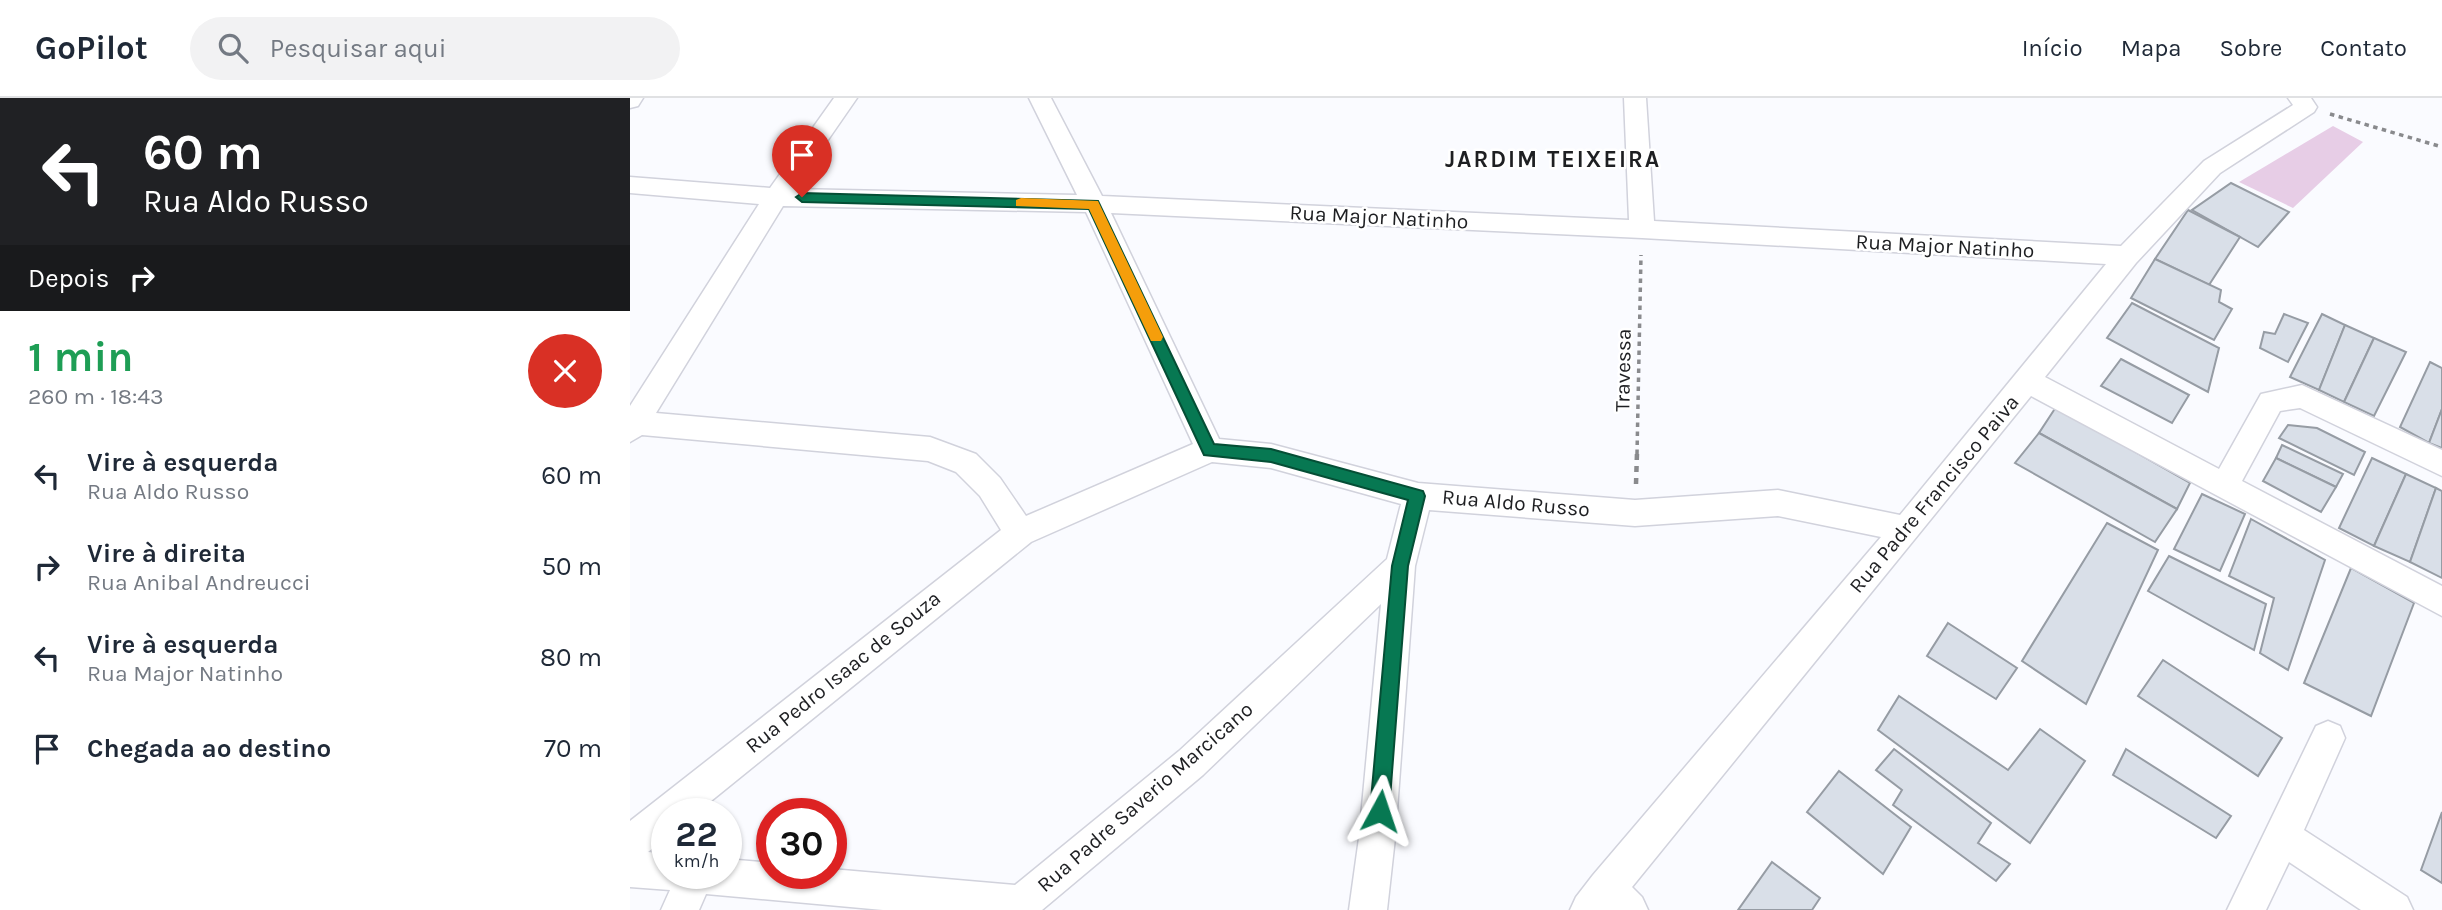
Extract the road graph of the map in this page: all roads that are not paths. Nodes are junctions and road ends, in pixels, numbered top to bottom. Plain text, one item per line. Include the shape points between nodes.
1 (846, 98) edge
2 (1040, 98) edge
3 (1635, 98) edge
4 (2302, 102) edge
5 (630, 185) edge
6 (776, 197) junction
7 (1094, 204) junction
8 (1642, 229) junction
9 (2127, 256) junction
10 (2028, 380) junction
11 (632, 425) edge
12 (1209, 450) junction
13 (2442, 464) edge
14 (2225, 485) junction
15 (1418, 496) junction
16 (1906, 529) junction
17 (1020, 533) junction
18 (1400, 566) junction
19 (2442, 603) edge
20 (2328, 738) dead end
21 (687, 798) edge
22 (651, 827) edge
23 (2283, 837) junction
24 (630, 844) edge
25 (630, 869) edge
26 (651, 871) edge
27 (742, 880) edge
28 (679, 889) edge
29 (1608, 903) edge
30 (1020, 907) edge
31 (680, 910) edge
32 (1368, 910) edge
33 (2246, 910) edge
34 (2394, 910) edge

1 - 6 street
2 - 7 street
3 - 8 street
4 - 9 street, Rua Padre Francisco Paiva via 2212,167
5 - 6 street, Rua Major Natinho
6 - 7 street, Rua Major Natinho
6 - 11 street
7 - 8 street, Rua Major Natinho
7 - 12 street
8 - 9 street, Rua Major Natinho
9 - 10 street, Rua Padre Francisco Paiva
10 - 14 street
10 - 16 street, Rua Padre Francisco Paiva
11 - 17 street via 930,450 966,463 990,486
12 - 15 street, Rua Aldo Russo via 1271,456
12 - 17 street, Rua Aldo Russo
13 - 14 street via 2302,396 2271,402
14 - 19 street
15 - 16 street, Rua Aldo Russo via 1635,513 1779,503
15 - 18 street
16 - 29 street, Rua Padre Francisco Paiva
17 - 21 street, Rua Pedro Isaac de Souza
18 - 30 street, Rua Padre Saverio Marcicano via 1191,763
18 - 32 street
20 - 23 street
22 - 24 street, Rua Pedro Isaac de Souza
23 - 33 street
23 - 34 street
25 - 26 street, Rua Padre Saverio Marcicano
27 - 30 street, Rua Padre Saverio Marcicano
28 - 31 street

